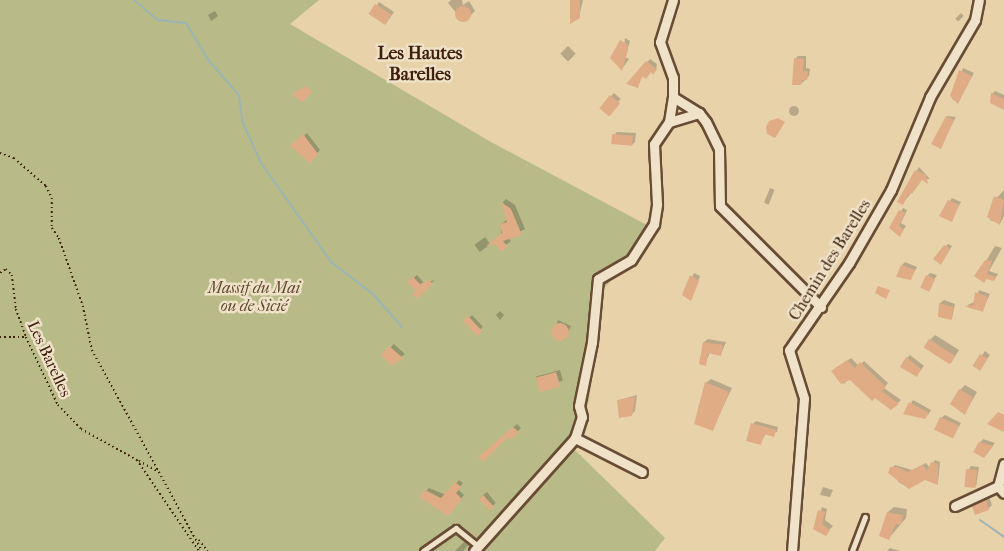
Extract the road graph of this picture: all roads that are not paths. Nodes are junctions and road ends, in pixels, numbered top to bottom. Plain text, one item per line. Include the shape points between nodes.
1 (673, 0) edge
2 (979, 0) edge
3 (674, 97) junction
4 (699, 113) junction
5 (669, 122) junction
6 (820, 307) junction
7 (575, 438) junction
8 (1004, 464) edge
9 (642, 472) dead end
10 (1001, 489) edge
11 (955, 506) dead end
12 (865, 517) dead end
13 (476, 548) edge
14 (423, 551) edge
15 (792, 551) edge
16 (852, 551) edge

1 - 3 street via 660,42 673,78
2 - 6 street, Chemin des Barelles via 975,20 930,97 891,190
3 - 4 street
3 - 5 street
4 - 5 street
4 - 6 street via 718,149 720,206
5 - 7 street via 654,144 654,224 630,260 598,279 592,342 579,406 582,417
6 - 15 street, Chemin des Barelles via 789,350 804,398
7 - 9 street
7 - 13 street
8 - 10 street
10 - 11 street
12 - 16 lane
13 - 14 lane via 456,528

